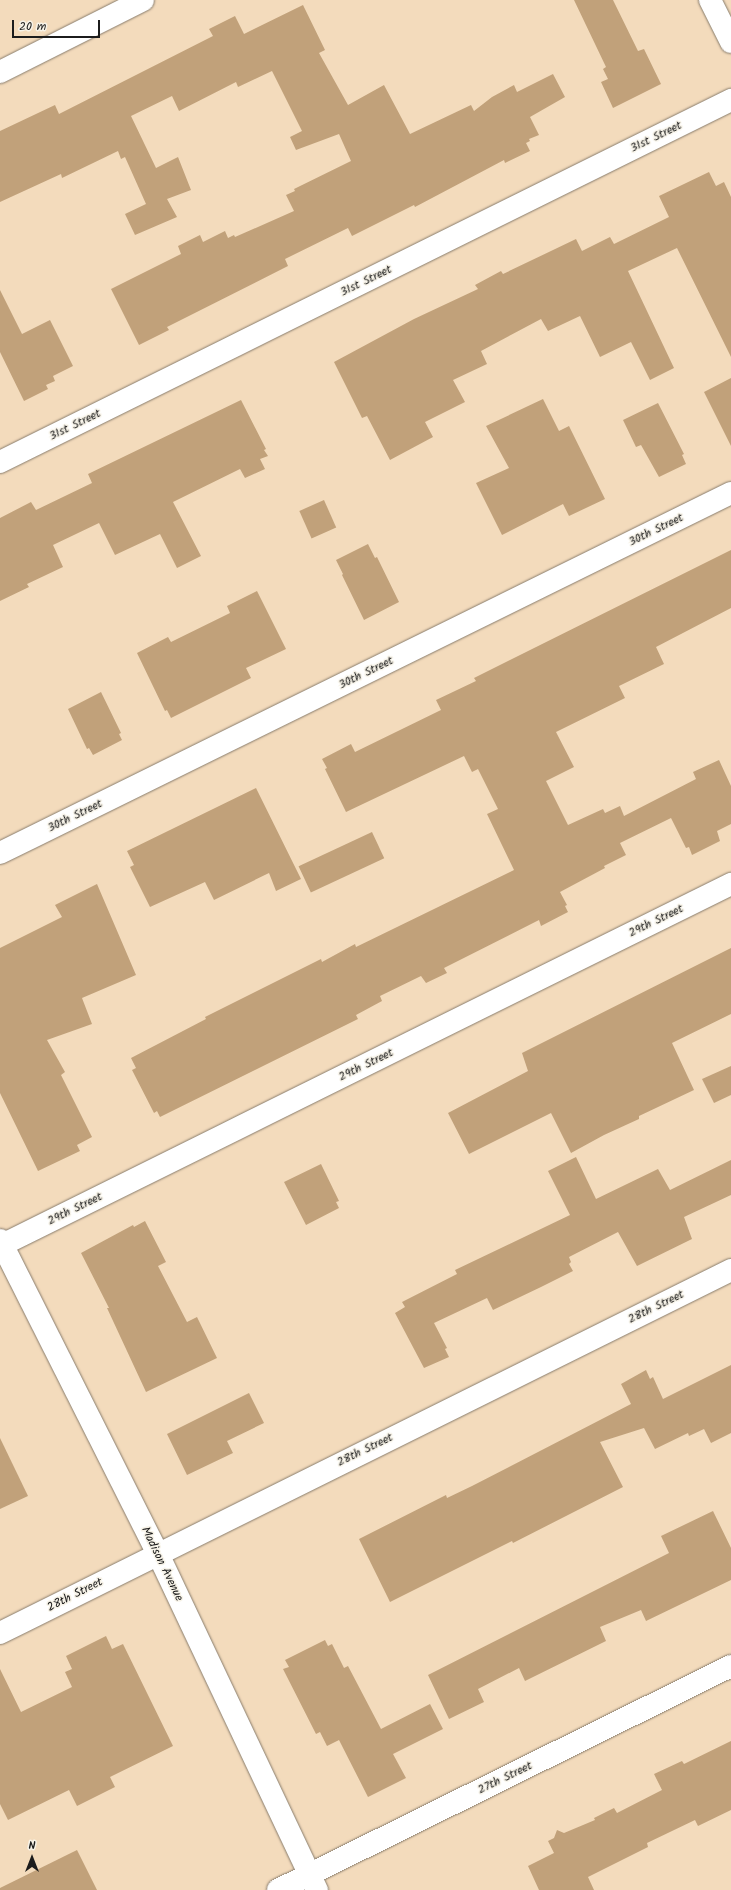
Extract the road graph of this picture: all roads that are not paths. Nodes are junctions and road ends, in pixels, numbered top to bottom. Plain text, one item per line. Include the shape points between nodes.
1 (144, 0) edge
2 (710, 0) edge
3 (731, 42) edge
4 (0, 72) edge
5 (731, 100) edge
6 (0, 462) edge
7 (731, 493) edge
8 (0, 853) edge
9 (731, 884) edge
10 (1, 1244) edge
11 (731, 1270) edge
12 (158, 1554) junction
13 (0, 1633) edge
14 (731, 1666) edge
15 (313, 1882) edge
16 (278, 1890) edge

1 - 4 street
2 - 3 street
5 - 6 street, 31st Street
7 - 8 street, 30th Street
9 - 10 street, 29th Street
10 - 12 street, Madison Avenue
11 - 12 street, 28th Street
12 - 13 street, 28th Street
12 - 15 street, Madison Avenue
14 - 15 street, 27th Street
15 - 16 street, 27th Street

